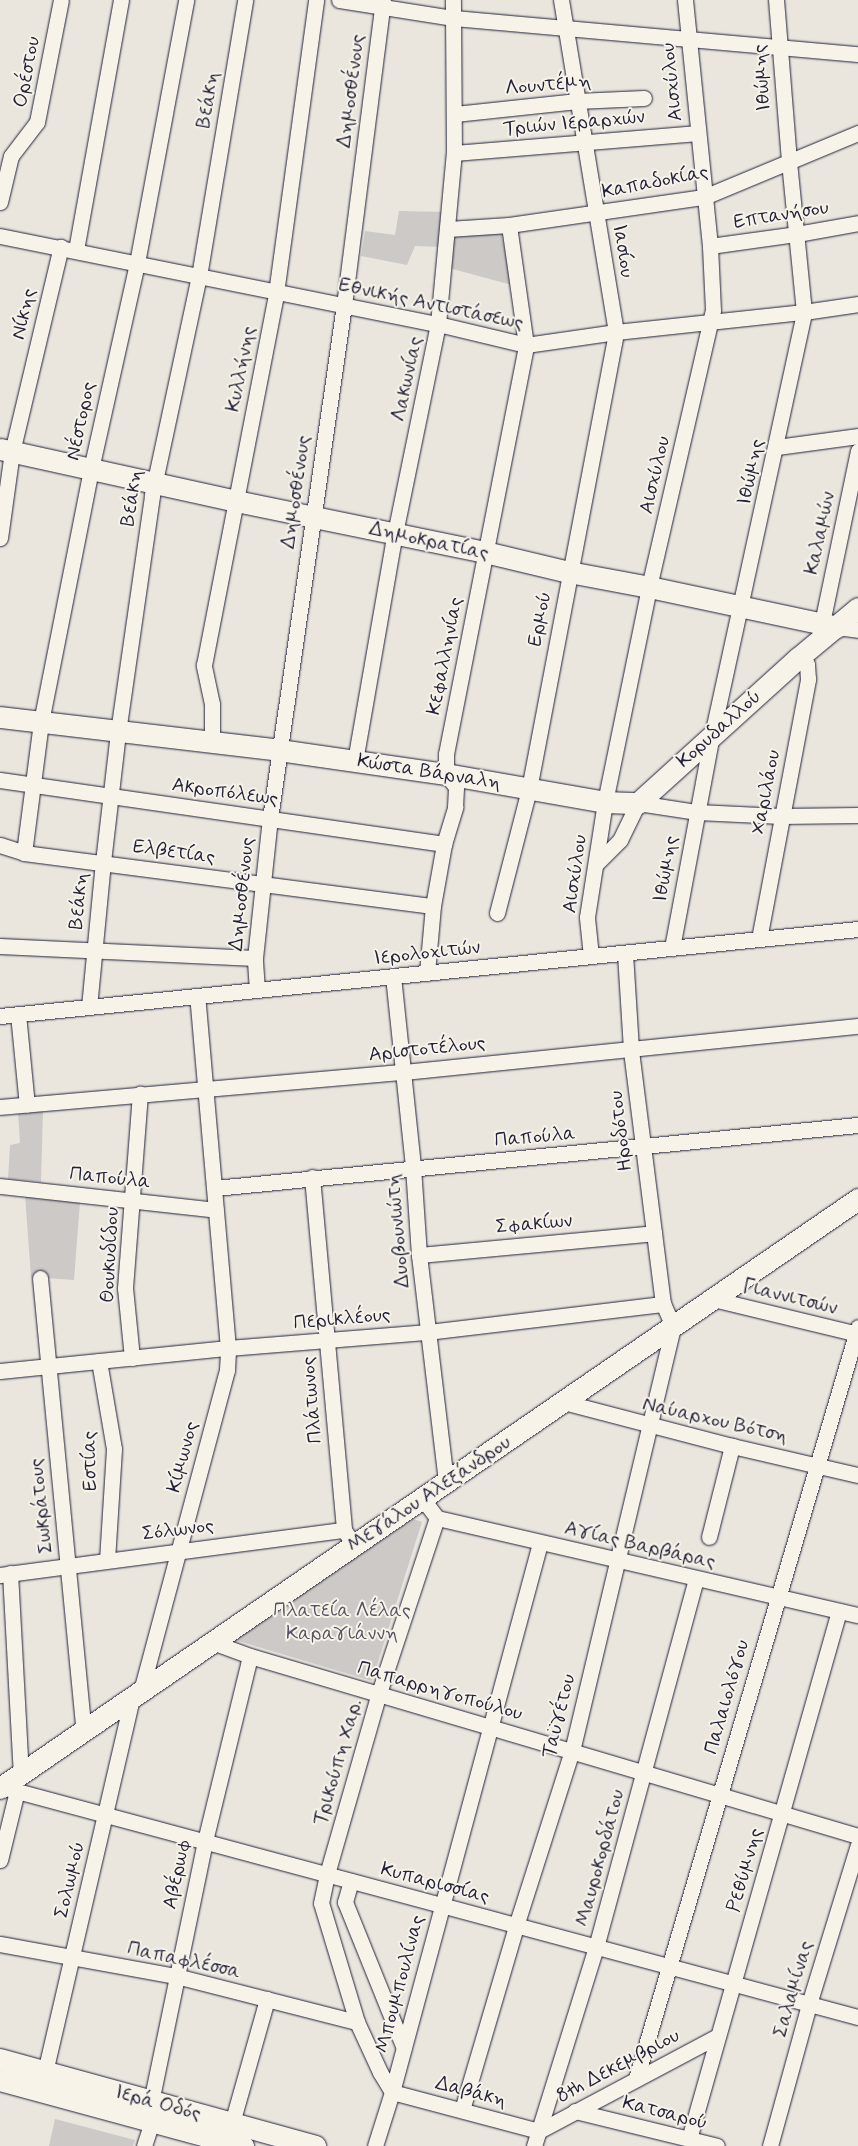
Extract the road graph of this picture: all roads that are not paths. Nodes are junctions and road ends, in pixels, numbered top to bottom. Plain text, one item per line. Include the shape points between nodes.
1 (61, 0) edge
2 (121, 0) edge
3 (186, 0) edge
4 (245, 0) edge
5 (316, 0) edge
6 (339, 0) edge
7 (453, 0) edge
8 (561, 0) edge
9 (684, 0) edge
10 (776, 0) edge
11 (383, 3) edge
12 (453, 18) junction
13 (567, 30) junction
14 (688, 39) junction
15 (781, 48) junction
16 (858, 54) edge
17 (644, 98) dead end
18 (577, 101) junction
19 (455, 114) junction
20 (698, 132) junction
21 (858, 132) edge
22 (585, 143) junction
23 (454, 153) junction
24 (789, 161) junction
25 (704, 197) junction
26 (0, 202) edge
27 (596, 213) junction
28 (858, 222) edge
29 (509, 225) junction
30 (448, 229) junction
31 (797, 234) junction
32 (0, 236) edge
33 (710, 246) junction
34 (61, 248) junction
35 (76, 250) junction
36 (137, 263) junction
37 (198, 276) junction
38 (276, 293) junction
39 (858, 304) edge
40 (344, 305) junction
41 (804, 312) junction
42 (711, 321) junction
43 (438, 324) junction
44 (616, 332) junction
45 (526, 345) junction
46 (858, 436) edge
47 (777, 447) junction
48 (6, 451) edge
49 (858, 451) edge
50 (91, 470) junction
51 (154, 483) junction
52 (236, 501) junction
53 (312, 516) junction
54 (395, 533) junction
55 (0, 538) edge
56 (485, 552) junction
57 (569, 572) junction
58 (649, 587) junction
59 (742, 606) junction
60 (858, 608) edge
61 (829, 625) junction
62 (858, 630) edge
63 (798, 658) junction
64 (0, 717) edge
65 (41, 722) junction
66 (118, 732) junction
67 (712, 735) junction
68 (212, 743) junction
69 (279, 750) junction
70 (355, 761) junction
71 (446, 774) junction
72 (0, 780) edge
73 (32, 784) junction
74 (529, 789) junction
75 (111, 797) junction
76 (606, 802) junction
77 (638, 803) junction
78 (697, 812) junction
79 (858, 815) edge
80 (781, 816) junction
81 (270, 818) junction
82 (444, 844) junction
83 (0, 845) edge
84 (24, 853) junction
85 (103, 862) junction
86 (596, 864) junction
87 (262, 884) junction
88 (433, 906) junction
89 (497, 913) dead end
90 (858, 929) edge
91 (759, 939) junction
92 (0, 946) edge
93 (672, 948) junction
94 (94, 949) junction
95 (625, 952) junction
96 (592, 956) junction
97 (255, 958) junction
98 (427, 973) junction
99 (393, 976) junction
100 (256, 990) junction
101 (197, 996) junction
102 (89, 1007) junction
103 (18, 1014) junction
104 (0, 1016) edge
105 (858, 1026) edge
106 (631, 1049) junction
107 (404, 1072) junction
108 (206, 1088) junction
109 (140, 1094) junction
110 (26, 1105) junction
111 (0, 1107) edge
112 (858, 1125) edge
113 (643, 1148) junction
114 (414, 1167) junction
115 (312, 1177) junction
116 (0, 1186) edge
117 (215, 1188) junction
118 (858, 1199) edge
119 (132, 1201) junction
120 (216, 1210) junction
121 (654, 1233) junction
122 (419, 1255) junction
123 (40, 1278) dead end
124 (713, 1298) junction
125 (663, 1304) junction
126 (673, 1326) junction
127 (857, 1331) edge
128 (428, 1332) junction
129 (327, 1342) junction
130 (228, 1348) junction
131 (132, 1358) junction
132 (99, 1361) junction
133 (48, 1366) junction
134 (0, 1371) edge
135 (563, 1402) junction
136 (650, 1426) junction
137 (732, 1446) junction
138 (817, 1464) junction
139 (858, 1475) edge
140 (446, 1482) junction
141 (422, 1498) junction
142 (436, 1518) junction
143 (710, 1537) dead end
144 (349, 1538) junction
145 (540, 1543) junction
146 (180, 1550) junction
147 (107, 1560) junction
148 (618, 1561) junction
149 (67, 1566) junction
150 (5, 1574) edge
151 (696, 1579) junction
152 (777, 1597) junction
153 (839, 1611) junction
154 (858, 1615) edge
155 (212, 1642) junction
156 (250, 1656) junction
157 (379, 1693) junction
158 (137, 1694) junction
159 (491, 1726) junction
160 (84, 1731) junction
161 (572, 1751) junction
162 (644, 1772) junction
163 (10, 1785) edge
164 (719, 1795) junction
165 (782, 1814) junction
166 (106, 1815) junction
167 (858, 1836) edge
168 (205, 1842) junction
169 (858, 1845) edge
170 (0, 1860) edge
171 (327, 1874) junction
172 (351, 1881) junction
173 (442, 1906) junction
174 (516, 1926) junction
175 (0, 1944) edge
176 (596, 1947) junction
177 (73, 1958) junction
178 (668, 1967) junction
179 (176, 1976) junction
180 (732, 1984) junction
181 (267, 1999) junction
182 (809, 2004) junction
183 (858, 2017) edge
184 (358, 2022) junction
185 (716, 2037) junction
186 (404, 2048) junction
187 (0, 2059) edge
188 (45, 2072) junction
189 (636, 2079) junction
190 (0, 2080) edge
191 (392, 2092) junction
192 (462, 2110) junction
193 (575, 2111) junction
194 (152, 2112) junction
195 (539, 2131) junction
196 (232, 2139) edge
197 (661, 2139) edge
198 (689, 2139) junction
199 (144, 2146) edge
200 (315, 2146) edge
201 (375, 2146) edge
202 (534, 2146) edge
203 (717, 2146) edge
204 (770, 2146) edge

1 - 26 street, Ορέστου via 37,122 11,156
2 - 35 street
3 - 36 street, Νέστορος
4 - 37 street, Βεάκη
5 - 38 street, Κυλλήνης
6 - 11 street
7 - 12 street, Λακωνίας
8 - 13 street, Ιασίου
9 - 14 street, Αισχύλου
10 - 15 street, Ιθώμης
11 - 12 street
11 - 40 street, Δημοσθένους
12 - 13 street
12 - 19 street, Λακωνίας
13 - 14 street
13 - 18 street, Ιασίου
14 - 15 street
14 - 20 street, Αισχύλου
15 - 16 street
15 - 24 street, Ιθώμης
17 - 18 street, Λουντέμη
18 - 19 street, Λουντέμη
18 - 22 street, Ιασίου
19 - 23 street, Λακωνίας
20 - 22 street, Τριών Ιεραρχών
20 - 25 street, Αισχύλου
21 - 24 street, Καπαδοκίας
22 - 23 street, Τριών Ιεραρχών
22 - 27 street, Ιασίου
23 - 30 street, Λακωνίας
24 - 25 street, Καπαδοκίας
24 - 31 street, Ιθώμης
25 - 27 street, Καπαδοκίας
25 - 33 street, Αισχύλου
27 - 29 street, Καπαδοκίας
27 - 44 street, Ιασίου
28 - 31 street, Επτανήσου
29 - 30 street, Καπαδοκίας
29 - 45 street, Κεφαλληνίας
30 - 43 street, Λακωνίας
31 - 33 street, Επτανήσου
31 - 41 street, Ιθώμης
32 - 34 street, Εθνικής Αντιστάσεως
33 - 42 street, Αισχύλου
34 - 35 street, Εθνικής Αντιστάσεως
34 - 48 street, Νίκης
35 - 36 street, Εθνικής Αντιστάσεως
36 - 37 street, Εθνικής Αντιστάσεως
36 - 50 street, Νέστορος
37 - 38 street, Εθνικής Αντιστάσεως
37 - 51 street, Βεάκη
38 - 40 street, Εθνικής Αντιστάσεως
38 - 52 street, Κυλλήνης
39 - 41 street, Εθνικής Αντιστάσεως
40 - 43 street, Εθνικής Αντιστάσεως
40 - 53 street, Δημοσθένους
41 - 42 street, Εθνικής Αντιστάσεως
41 - 47 street, Ιθώμης
42 - 44 street, Εθνικής Αντιστάσεως
42 - 58 street, Αισχύλου
43 - 45 street, Εθνικής Αντιστάσεως
43 - 54 street, Λακωνίας
44 - 45 street, Εθνικής Αντιστάσεως
44 - 57 street, Ερμού
45 - 56 street, Κεφαλληνίας
46 - 47 street
47 - 59 street, Ιθώμης
48 - 50 street, Δημοκρατίας
48 - 55 street, Νίκης
49 - 61 street, Καλαμών
50 - 51 street, Δημοκρατίας
50 - 65 street, Νέστορος
51 - 52 street, Δημοκρατίας
51 - 66 street, Βεάκη
52 - 53 street, Δημοκρατίας
52 - 68 street, Κυλλήνης via 204,665 212,704
53 - 54 street, Δημοκρατίας
53 - 69 street, Δημοσθένους
54 - 56 street, Δημοκρατίας
54 - 70 street, Λακωνίας
56 - 57 street, Δημοκρατίας
56 - 71 street, Κεφαλληνίας via 446,754
57 - 58 street, Δημοκρατίας
57 - 74 street, Ερμού
58 - 59 street, Δημοκρατίας
58 - 76 street, Αισχύλου
59 - 61 street, Δημοκρατίας
59 - 67 street, Ιθώμης
60 - 61 street, Κορυδαλλού
61 - 62 street, Δημοκρατίας
61 - 63 street, Κορυδαλλού
63 - 67 street, Κορυδαλλού
63 - 80 street, Χαριλάου via 807,664 808,679
64 - 65 street, Κώστα Βάρναλη
65 - 66 street, Κώστα Βάρναλη
65 - 73 street, Νέστορος
66 - 68 street, Κώστα Βάρναλη
66 - 75 street, Βεάκη
67 - 77 street, Κορυδαλλού
67 - 78 street, Ιθώμης
68 - 69 street, Κώστα Βάρναλη
69 - 70 street, Κώστα Βάρναλη
69 - 81 street, Δημοσθένους
70 - 71 street, Κώστα Βάρναλη
71 - 74 street, Κώστα Βάρναλη
71 - 82 street, Κεφαλληνίας via 456,787 455,807
72 - 73 street, Ακροπόλεως
73 - 75 street, Ακροπόλεως
73 - 84 street, Νέστορος
74 - 76 street, Κώστα Βάρναλη
74 - 89 street, Ερμού
75 - 81 street, Ακροπόλεως
75 - 85 street, Βεάκη
76 - 77 street, Κώστα Βάρναλη
76 - 86 street, Αισχύλου
77 - 78 street, Κώστα Βάρναλη
77 - 86 street, Κορυδαλλού via 620,840
78 - 80 street, Κώστα Βάρναλη
78 - 93 street, Ιθώμης
79 - 80 street, Κώστα Βάρναλη
80 - 91 street, Χαριλάου
81 - 82 street, Ακροπόλεως
81 - 87 street, Δημοσθένους
82 - 88 street, Κεφαλληνίας
83 - 84 street, Ελβετίας
84 - 85 street, Ελβετίας
85 - 87 street, Ελβετίας
85 - 94 street, Βεάκη
86 - 96 street, Αισχύλου via 587,917
87 - 88 street, Ελβετίας
87 - 97 street, Δημοσθένους
88 - 98 street, Κεφαλληνίας
90 - 91 street, Ιερολοχιτών
91 - 93 street, Ιερολοχιτών
92 - 94 street
93 - 95 street, Ιερολοχιτών
94 - 97 street
94 - 102 street, Βεάκη
95 - 96 street, Ιερολοχιτών
95 - 106 street, Ηροδότου
96 - 98 street, Ιερολοχιτών
97 - 100 street, Δημοσθένους
98 - 99 street, Ιερολοχιτών
99 - 100 street, Ιερολοχιτών
99 - 107 street, Δυοβουνιώτη
100 - 101 street, Ιερολοχιτών
101 - 102 street, Ιερολοχιτών
101 - 108 street
102 - 103 street, Ιερολοχιτών
103 - 104 street, Ιερολοχιτών
103 - 110 street
105 - 106 street, Αριστοτέλους
106 - 107 street, Αριστοτέλους
106 - 113 street, Ηροδότου
107 - 108 street, Αριστοτέλους
107 - 114 street, Δυοβουνιώτη
108 - 109 street, Αριστοτέλους
108 - 117 street
109 - 110 street, Αριστοτέλους
109 - 119 street, Θουκυδίδου
110 - 111 street, Αριστοτέλους
112 - 113 street, Παπούλα
113 - 114 street, Παπούλα
113 - 121 street, Ηροδότου
114 - 115 street, Παπούλα
114 - 122 street, Δυοβουνιώτη
115 - 117 street, Παπούλα
115 - 129 street, Πλάτωνος
116 - 119 street, Παπούλα
117 - 120 street
118 - 124 street, Μεγάλου Αλεξάνδρου
119 - 120 street, Παπούλα
119 - 131 street, Θουκυδίδου via 125,1288
120 - 130 street
121 - 122 street, Σφακίων
121 - 125 street, Ηροδότου
122 - 128 street, Δυοβουνιώτη
123 - 133 street, Σωκράτους
124 - 126 street, Μεγάλου Αλεξάνδρου
124 - 127 street, Γιαννιτσών
125 - 126 street
125 - 128 street, Περικλέους
126 - 135 street, Μεγάλου Αλεξάνδρου
126 - 136 street, Ταϋγέτου
127 - 138 street, Παλαιολόγου
128 - 129 street, Περικλέους
128 - 140 street, Δυοβουνιώτη
129 - 130 street, Περικλέους
129 - 144 street, Πλάτωνος
130 - 131 street, Περικλέους
130 - 146 street, Κίμωνος via 227,1370
131 - 132 street, Περικλέους
132 - 133 street, Περικλέους
132 - 147 street, Εστίας via 114,1449
133 - 134 street, Περικλέους
133 - 149 street, Σωκράτους
135 - 136 street, Ναύαρχου Βότση
135 - 140 street, Μεγάλου Αλεξάνδρου
136 - 137 street, Ναύαρχου Βότση
136 - 148 street, Ταϋγέτου
137 - 138 street, Ναύαρχου Βότση
137 - 143 street
138 - 139 street, Ναύαρχου Βότση
138 - 152 street, Παλαιολόγου
140 - 141 street, Μεγάλου Αλεξάνδρου
141 - 142 street
141 - 144 street, Μεγάλου Αλεξάνδρου
142 - 145 street, Αγίας Βαρβάρας
142 - 157 street, Τρικούπη Χαρ.
144 - 146 street, Σόλωνος
144 - 155 street, Μεγάλου Αλεξάνδρου
145 - 148 street, Αγίας Βαρβάρας
145 - 159 street, Μπουμπουλίνας
146 - 147 street, Σόλωνος
146 - 158 street, Κίμωνος
147 - 149 street, Σόλωνος
148 - 151 street, Αγίας Βαρβάρας
148 - 161 street, Ταϋγέτου
149 - 150 street, Σόλωνος
149 - 160 street, Σωκράτους
150 - 163 street
151 - 152 street, Αγίας Βαρβάρας
151 - 162 street, Μαυροκορδάτου
152 - 153 street, Αγίας Βαρβάρας
152 - 164 street, Παλαιολόγου
153 - 154 street, Αγίας Βαρβάρας
153 - 165 street, Ρεθύμνης
155 - 156 street, Παπαρρηγοπούλου
155 - 158 street, Μεγάλου Αλεξάνδρου
156 - 157 street, Παπαρρηγοπούλου
156 - 168 street, Αβέρωφ
157 - 159 street, Παπαρρηγοπούλου
157 - 171 street, Τρικούπη Χαρ.
158 - 160 street, Μεγάλου Αλεξάνδρου
158 - 166 street, Σολωμού
159 - 161 street, Παπαρρηγοπούλου
159 - 173 street, Μπουμπουλίνας
160 - 163 street, Μεγάλου Αλεξάνδρου
161 - 162 street, Παπαρρηγοπούλου
161 - 174 street, Ταϋγέτου
162 - 164 street, Παπαρρηγοπούλου
162 - 176 street, Μαυροκορδάτου
163 - 166 street, Κυπαρισσίας
163 - 170 street
164 - 165 street, Παπαρρηγοπούλου
164 - 178 street, Παλαιολόγου
165 - 167 street, Παπαρρηγοπούλου
165 - 180 street, Ρεθύμνης
166 - 168 street, Κυπαρισσίας
166 - 177 street, Σολωμού
168 - 171 street, Κυπαρισσίας
168 - 179 street, Αβέρωφ
169 - 182 street, Σαλαμίνας
171 - 172 street, Κυπαρισσίας
171 - 184 street, Τρικούπη Χαρ. via 321,1903
172 - 173 street, Κυπαρισσίας
172 - 186 street via 345,1902
173 - 174 street, Κυπαρισσίας
173 - 186 street, Μπουμπουλίνας
174 - 176 street, Κυπαρισσίας
174 - 192 street, Ταϋγέτου
175 - 177 street, Παπαφλέσσα
176 - 178 street, Κυπαρισσίας
176 - 195 street, Μαυροκορδάτου
177 - 179 street, Παπαφλέσσα
177 - 188 street, Σολωμού
178 - 180 street, Κυπαρισσίας
178 - 189 street, Παλαιολόγου
179 - 181 street, Παπαφλέσσα
179 - 194 street, Αβέρωφ
180 - 182 street, Κυπαρισσίας
180 - 185 street, Ρεθύμνης
181 - 184 street, Παπαφλέσσα
181 - 196 street
182 - 183 street, Κυπαρισσίας
182 - 204 street, Σαλαμίνας
184 - 191 street, Τρικούπη Χαρ.
185 - 189 street, 8th Δεκεμβριου
185 - 198 street, Ρεθύμνης
186 - 191 street, Μπουμπουλίνας
187 - 188 street, Ιερά Οδός
188 - 194 street, Ιερά Οδός
189 - 193 street, 8th Δεκεμβριου
190 - 194 street, Ιερά Οδός
191 - 192 street, Δαβάκη
191 - 201 street, Μπουμπουλίνας
192 - 195 street, Δαβάκη
193 - 195 street, 8th Δεκεμβριου
193 - 197 street, Κατσαρού
194 - 196 street, Ιερά Οδός
194 - 199 street, Αβέρωφ
195 - 202 street, Μαυροκορδάτου
196 - 200 street, Ιερά Οδός
197 - 198 street, Κατσαρού
198 - 203 street, Κατσαρού

